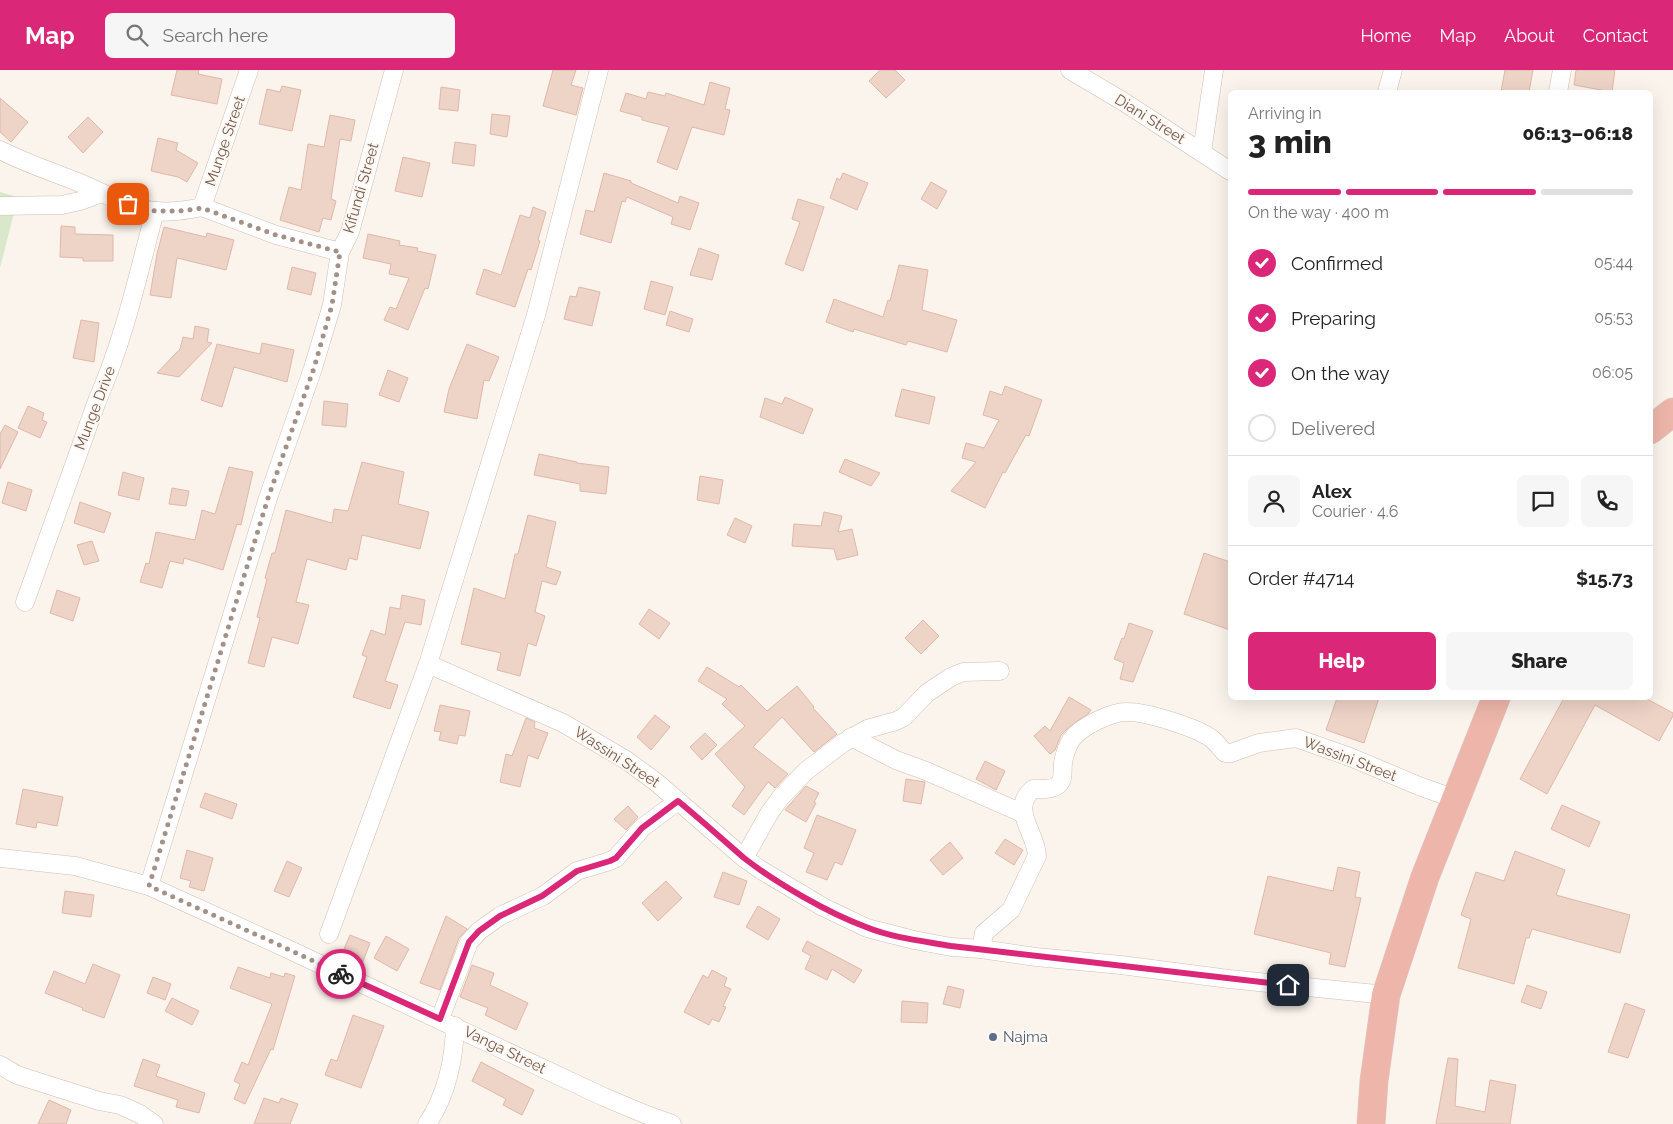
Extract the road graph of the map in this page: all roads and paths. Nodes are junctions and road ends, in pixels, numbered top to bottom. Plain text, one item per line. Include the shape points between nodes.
1 (249, 70) edge
2 (394, 70) edge
3 (599, 70) edge
4 (1070, 70) edge
5 (1214, 70) edge
6 (1392, 70) edge
7 (1562, 70) edge
8 (1387, 90) edge
9 (1558, 90) edge
10 (0, 150) edge
11 (1202, 152) junction
12 (1228, 169) edge
13 (101, 193) junction
14 (0, 206) edge
15 (202, 208) junction
16 (155, 211) junction
17 (340, 252) junction
18 (1673, 412) edge
19 (1653, 428) edge
20 (25, 602) dead end
21 (428, 664) junction
22 (1000, 671) dead end
23 (1495, 700) edge
24 (851, 737) junction
25 (1455, 799) junction
26 (678, 801) junction
27 (1022, 813) junction
28 (0, 858) edge
29 (744, 858) junction
30 (149, 886) junction
31 (329, 934) dead end
32 (981, 949) junction
33 (1386, 996) junction
34 (448, 1023) junction
35 (0, 1064) edge
36 (154, 1124) edge
37 (427, 1124) edge
38 (672, 1124) edge
39 (1372, 1124) edge

1 - 15 street, Munge Street
2 - 17 street, Kifundi Street via 350,232
3 - 21 street via 536,315
4 - 11 street, Diani Street
5 - 11 street
6 - 8 street
7 - 9 street
10 - 13 street
11 - 12 street, Diani Street
13 - 14 street via 62,205
13 - 16 street via 114,200
15 - 16 street
15 - 17 street, Kifundi Street via 276,235
16 - 20 street, Munge Drive via 111,366
17 - 30 street via 332,305 314,368 268,498
18 - 19 highway
21 - 26 street, Wassini Street via 563,723 626,760
21 - 31 street
22 - 24 street via 964,672 951,677 927,693 904,718
23 - 25 highway
24 - 27 street via 896,760
24 - 29 street via 806,771 781,797
25 - 27 street, Wassini Street via 1296,738 1225,753 1213,739 1183,725 1127,712 1092,724 1077,734 1063,759 1060,783 1054,787 1033,789 1025,799
25 - 33 highway via 1425,877
26 - 29 street, Wassini Street
26 - 34 street via 642,828 616,858 577,871 542,896 500,916 479,931 469,942
27 - 32 street via 1037,846 1037,856 1011,910 984,933
28 - 30 street, Vanga Street via 75,866
29 - 32 street, Wassini Street via 823,907 867,928 914,940
30 - 34 street, Vanga Street
32 - 33 street, Wassini Street
33 - 39 highway via 1374,1081
34 - 37 street via 450,1069 437,1110
34 - 38 street, Vanga Street via 604,1097
35 - 36 street via 17,1075 120,1104

